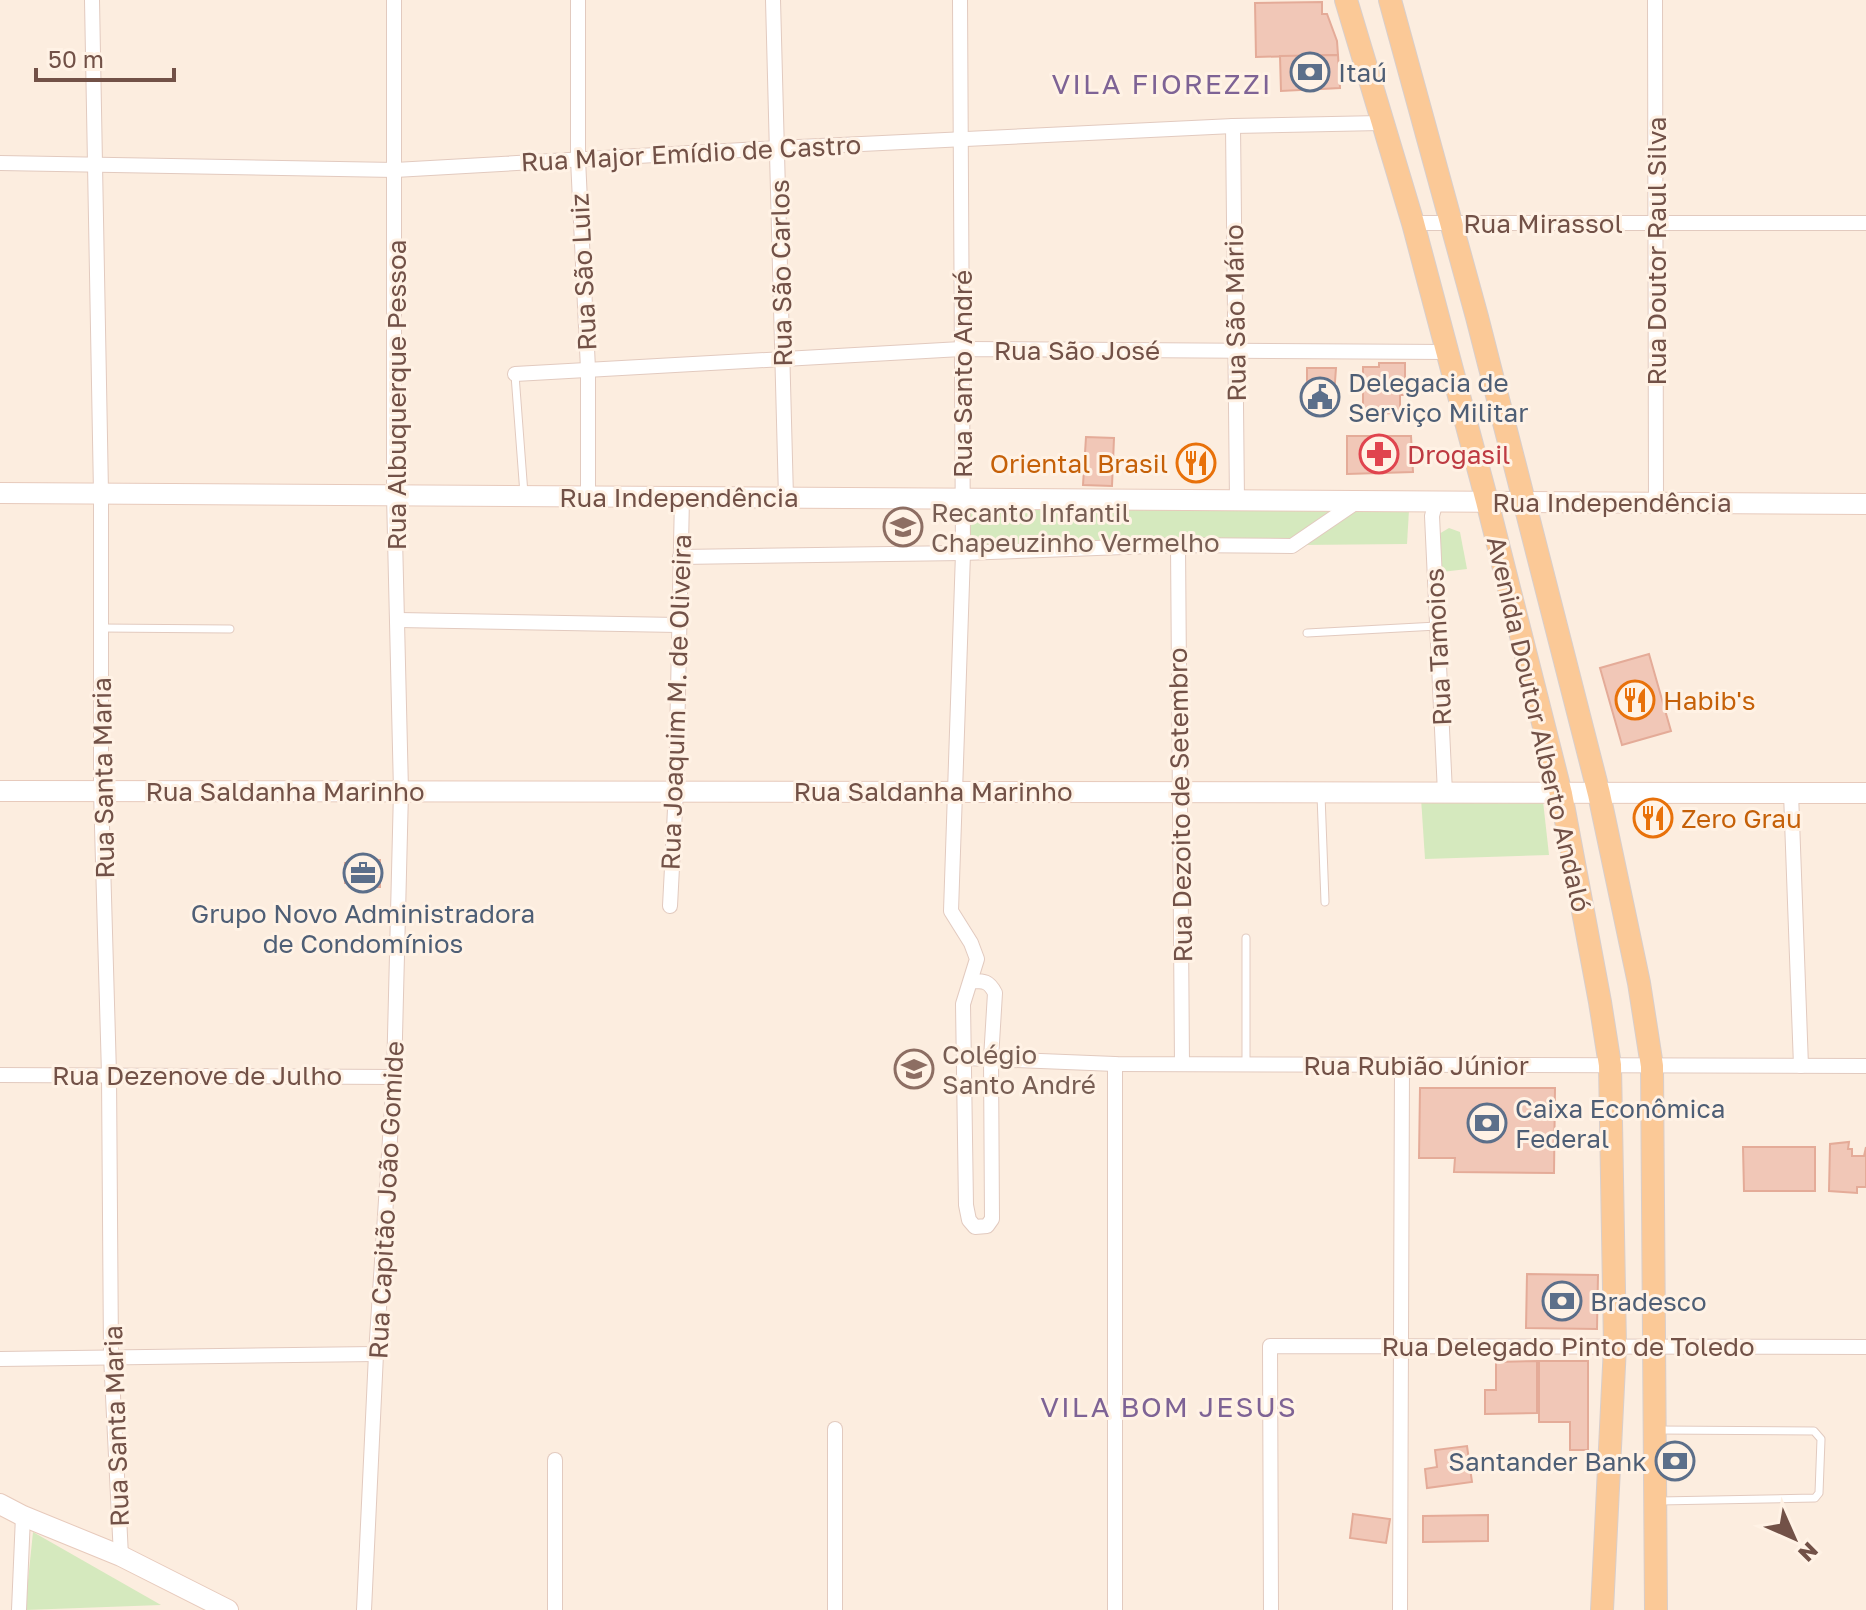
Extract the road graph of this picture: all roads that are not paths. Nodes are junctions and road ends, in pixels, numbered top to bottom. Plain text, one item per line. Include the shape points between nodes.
1 (92, 0) edge
2 (394, 0) edge
3 (578, 0) edge
4 (773, 0) edge
5 (960, 0) edge
6 (1346, 0) edge
7 (1390, 0) edge
8 (1655, 0) edge
9 (1381, 123) junction
10 (1233, 126) junction
11 (961, 139) junction
12 (778, 148) junction
13 (578, 159) junction
14 (0, 163) edge
15 (94, 164) junction
16 (395, 170) junction
17 (1451, 222) junction
18 (1413, 223) junction
19 (1656, 223) junction
20 (1866, 223) edge
21 (961, 349) junction
22 (1235, 350) junction
23 (1448, 352) junction
24 (783, 359) junction
25 (588, 369) junction
26 (515, 374) joint
27 (0, 493) edge
28 (101, 493) junction
29 (394, 495) junction
30 (524, 496) junction
31 (588, 496) junction
32 (682, 497) junction
33 (786, 498) junction
34 (962, 499) junction
35 (1237, 500) junction
36 (1358, 501) junction
37 (1436, 501) junction
38 (1487, 501) junction
39 (1656, 502) junction
40 (1523, 503) junction
41 (1866, 504) edge
42 (1178, 545) junction
43 (963, 553) junction
44 (680, 557) junction
45 (399, 620) junction
46 (678, 625) junction
47 (1437, 626) junction
48 (101, 628) junction
49 (230, 629) dead end
50 (1307, 633) dead end
51 (676, 790) junction
52 (0, 791) edge
53 (101, 791) junction
54 (401, 791) junction
55 (956, 791) junction
56 (1180, 792) junction
57 (1321, 793) junction
58 (1445, 793) junction
59 (1791, 793) junction
60 (1866, 793) edge
61 (1561, 794) junction
62 (1599, 794) junction
63 (1325, 902) dead end
64 (670, 906) dead end
65 (1246, 938) dead end
66 (972, 981) junction
67 (965, 1058) junction
68 (991, 1059) junction
69 (1115, 1064) junction
70 (1182, 1064) junction
71 (1246, 1065) junction
72 (1402, 1065) junction
73 (1610, 1065) junction
74 (1652, 1066) junction
75 (1801, 1066) junction
76 (1866, 1066) edge
77 (109, 1074) junction
78 (0, 1075) edge
79 (394, 1077) junction
80 (965, 1097) junction
81 (992, 1097) junction
82 (965, 1149) junction
83 (992, 1151) junction
84 (1401, 1346) junction
85 (1615, 1346) junction
86 (1656, 1347) junction
87 (1866, 1347) edge
88 (376, 1354) junction
89 (111, 1356) junction
90 (0, 1359) edge
91 (835, 1429) dead end
92 (1656, 1430) junction
93 (555, 1460) dead end
94 (1656, 1501) junction
95 (0, 1504) edge
96 (23, 1516) junction
97 (121, 1556) junction
98 (19, 1610) edge
99 (228, 1610) edge
100 (364, 1610) edge
101 (555, 1610) edge
102 (835, 1610) edge
103 (1115, 1610) edge
104 (1271, 1610) edge
105 (1400, 1610) edge
106 (1602, 1610) edge
107 (1656, 1610) edge

1 - 15 street, Rua Santa Maria
2 - 16 street, Rua Albuquerque Pessoa
3 - 13 street, Rua São Luiz
4 - 12 street, Rua São Carlos
5 - 11 street, Rua Santo André
6 - 9 main road, Avenida Doutor Alberto Andaló
7 - 17 main road, Avenida Doutor Alberto Andaló
8 - 19 street, Rua Doutor Raul Silva
9 - 10 street, Rua Major Emídio de Castro
9 - 18 main road, Avenida Doutor Alberto Andaló
10 - 11 street, Rua Major Emídio de Castro
10 - 22 street, Rua São Mário
11 - 12 street, Rua Major Emídio de Castro
11 - 21 street, Rua Santo André
12 - 13 street, Rua Major Emídio de Castro
12 - 24 street, Rua São Carlos
13 - 16 street, Rua Major Emídio de Castro
13 - 25 street, Rua São Luiz
14 - 15 street, Rua Major Emídio de Castro
15 - 16 street, Rua Major Emídio de Castro
15 - 28 street, Rua Santa Maria
16 - 29 street, Rua Albuquerque Pessoa
17 - 18 street, Rua Mirassol
17 - 19 street, Rua Mirassol
17 - 40 main road, Avenida Doutor Alberto Andaló
18 - 23 main road, Avenida Doutor Alberto Andaló
19 - 20 street, Rua Mirassol
19 - 39 street, Rua Doutor Raul Silva
21 - 22 street, Rua São José
21 - 24 street, Rua São José
21 - 34 street, Rua Santo André
22 - 23 street, Rua São José
22 - 35 street, Rua São Mário
23 - 38 main road, Avenida Doutor Alberto Andaló
24 - 25 street, Rua São José
24 - 33 street, Rua São Carlos
25 - 26 street, Rua São José
25 - 31 street, Rua São Luiz
26 - 30 lane
27 - 28 street, Rua Independência
28 - 29 street, Rua Independência
28 - 48 street, Rua Santa Maria
29 - 30 street, Rua Independência
29 - 45 street, Rua Albuquerque Pessoa
30 - 31 street, Rua Independência
31 - 32 street, Rua Independência
32 - 33 street, Rua Independência
32 - 44 street, Rua Joaquim M. de Oliveira
33 - 34 street, Rua Independência
34 - 35 street, Rua Independência
34 - 43 street, Rua Santo André
35 - 36 street, Rua Independência
36 - 37 street, Rua Independência
36 - 42 street via 1292,546
37 - 38 street, Rua Independência
37 - 47 street, Rua Tamoios via 1432,516
38 - 40 street, Rua Independência
38 - 61 main road, Avenida Doutor Alberto Andaló
39 - 40 street, Rua Independência
39 - 41 street, Rua Independência
40 - 62 main road, Avenida Doutor Alberto Andaló
42 - 43 street
42 - 56 street, Rua Dezoito de Setembro
43 - 44 street
43 - 55 street, Rua Santo André
44 - 46 street, Rua Joaquim M. de Oliveira
45 - 46 street
45 - 54 street, Rua Albuquerque Pessoa
46 - 51 street, Rua Joaquim M. de Oliveira
47 - 50 lane
47 - 58 street, Rua Tamoios
48 - 49 lane
48 - 53 street, Rua Santa Maria
51 - 54 street, Rua Saldanha Marinho
51 - 55 street, Rua Saldanha Marinho
51 - 64 street, Rua Joaquim M. de Oliveira
52 - 53 street, Rua Saldanha Marinho
53 - 54 street, Rua Saldanha Marinho
53 - 77 street, Rua Santa Maria
54 - 79 street, Rua Capitão João Gomide
55 - 56 street, Rua Saldanha Marinho
55 - 66 street, Rua Santo André via 951,911 977,959
56 - 57 street, Rua Saldanha Marinho
56 - 70 street, Rua Dezoito de Setembro
57 - 58 street, Rua Saldanha Marinho
57 - 63 lane
58 - 61 street, Rua Saldanha Marinho
59 - 60 street, Rua Saldanha Marinho
59 - 62 street, Rua Saldanha Marinho
59 - 75 street
61 - 62 street, Rua Saldanha Marinho
61 - 73 main road, Avenida Doutor Alberto Andaló
62 - 74 main road, Avenida Doutor Alberto Andaló
65 - 71 lane
66 - 67 street, Rua Santo André via 963,1004
66 - 68 street, Rua Santo André via 985,981 995,993
67 - 68 street, Rua Rubião Júnior
67 - 80 street, Rua Santo André
68 - 69 street, Rua Rubião Júnior
68 - 81 street, Rua Santo André
69 - 70 street, Rua Rubião Júnior
69 - 103 street
70 - 71 street, Rua Rubião Júnior
71 - 72 street, Rua Rubião Júnior
72 - 73 street, Rua Rubião Júnior
72 - 84 street
73 - 74 street, Rua Rubião Júnior
73 - 85 main road, Avenida Doutor Alberto Andaló
74 - 75 street, Rua Rubião Júnior
74 - 86 main road, Avenida Doutor Alberto Andaló
75 - 76 street, Rua Rubião Júnior
77 - 78 street, Rua Dezenove de Julho
77 - 79 street, Rua Dezenove de Julho
77 - 89 street, Rua Santa Maria
79 - 88 street, Rua Capitão João Gomide
80 - 81 street
80 - 82 street, Rua Santo André
81 - 83 street, Rua Santo André
82 - 83 street
82 - 83 street, Rua Santo André via 966,1205 975,1227 987,1226 992,1219
84 - 85 street, Rua Delegado Pinto de Toledo
84 - 104 street, Rua Delegado Pinto de Toledo via 1270,1346
84 - 105 street
85 - 86 street, Rua Delegado Pinto de Toledo
85 - 106 main road, Avenida Doutor Alberto Andaló
86 - 87 street, Rua Delegado Pinto de Toledo
86 - 92 main road, Avenida Doutor Alberto Andaló
88 - 89 street
88 - 100 street, Rua Capitão João Gomide
89 - 90 street
89 - 97 street, Rua Santa Maria
91 - 102 street
92 - 94 main road, Avenida Doutor Alberto Andaló
92 - 94 lane via 1814,1431 1821,1439 1815,1498
93 - 101 street
94 - 107 main road, Avenida Doutor Alberto Andaló
95 - 96 street
96 - 97 street
96 - 98 street
97 - 99 street

